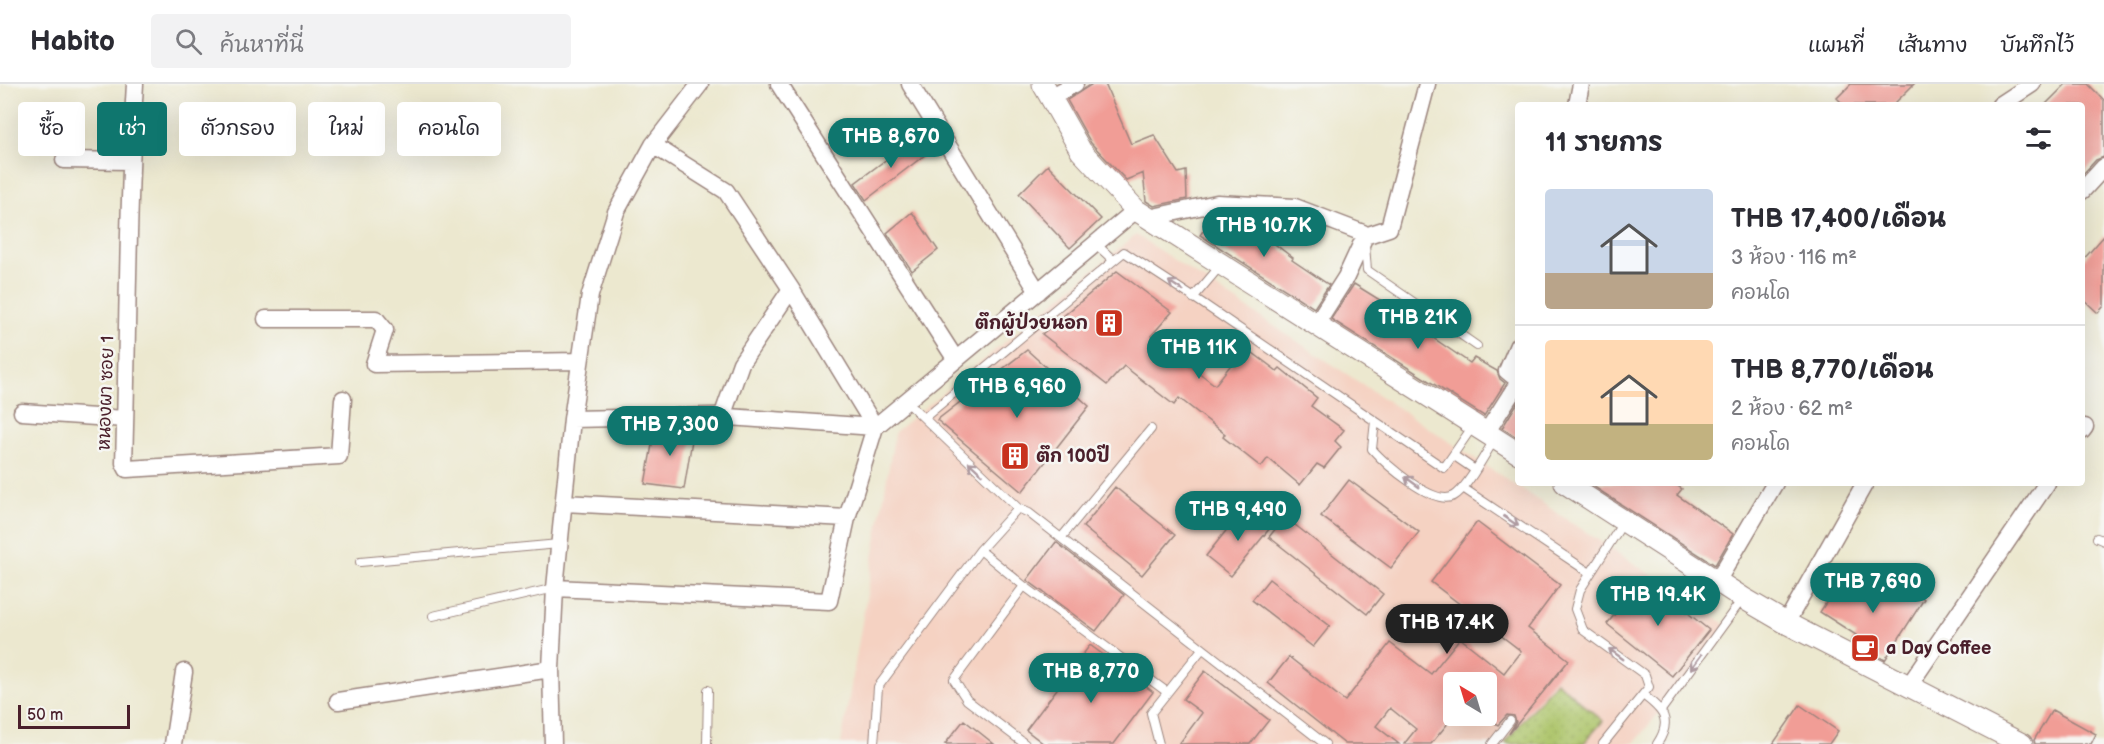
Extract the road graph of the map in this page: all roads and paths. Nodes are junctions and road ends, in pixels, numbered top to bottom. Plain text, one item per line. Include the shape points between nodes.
1 (135, 84) edge
2 (700, 84) edge
3 (779, 84) edge
4 (910, 84) edge
5 (1076, 84) edge
6 (1427, 84) edge
7 (1581, 84) edge
8 (2032, 84) edge
9 (1046, 91) edge
10 (1578, 102) edge
11 (2005, 102) edge
12 (653, 145) junction
13 (64, 160) dead end
14 (130, 161) junction
15 (2104, 169) edge
16 (2085, 188) edge
17 (1143, 214) junction
18 (1365, 236) junction
19 (1096, 244) junction
20 (1113, 260) junction
21 (1222, 265) junction
22 (790, 289) junction
23 (1038, 292) junction
24 (1193, 298) junction
25 (266, 319) dead end
26 (1316, 324) junction
27 (1477, 346) dead end
28 (1515, 352) edge
29 (956, 360) junction
30 (579, 361) junction
31 (1515, 378) edge
32 (1515, 386) edge
33 (343, 399) dead end
34 (906, 401) junction
35 (22, 412) dead end
36 (722, 417) junction
37 (924, 418) junction
38 (125, 419) junction
39 (572, 419) junction
40 (1375, 421) junction
41 (875, 427) junction
42 (1151, 429) dead end
43 (1485, 432) junction
44 (1515, 451) edge
45 (1453, 455) junction
46 (1475, 470) junction
47 (1571, 486) edge
48 (1773, 486) edge
49 (1863, 486) edge
50 (2045, 486) edge
51 (1463, 488) junction
52 (564, 503) junction
53 (1018, 508) junction
54 (847, 518) junction
55 (1624, 521) junction
56 (1061, 538) junction
57 (559, 544) junction
58 (980, 550) junction
59 (360, 562) dead end
60 (1590, 573) junction
61 (1718, 580) junction
62 (1024, 586) junction
63 (555, 588) junction
64 (1743, 598) junction
65 (433, 616) dead end
66 (1786, 623) junction
67 (1202, 648) junction
68 (551, 669) junction
69 (184, 672) dead end
70 (1908, 687) junction
71 (708, 690) dead end
72 (1167, 692) junction
73 (1643, 694) junction
74 (338, 701) dead end
75 (1662, 709) junction
76 (1510, 721) dead end
77 (173, 744) edge
78 (553, 744) edge
79 (707, 744) edge
80 (874, 744) edge
81 (1025, 744) edge
82 (1159, 744) edge
83 (1325, 744) edge
84 (1492, 744) edge
85 (1603, 744) edge
86 (1657, 744) edge
87 (2022, 744) edge

1 - 14 street, หนองผา ซอย 1
2 - 12 street
3 - 29 street
4 - 23 street
5 - 9 street
6 - 18 street via 1389,228
7 - 10 street
8 - 11 street
9 - 17 street via 1081,151
12 - 22 street via 726,191
12 - 30 street via 616,212 590,295
13 - 14 street
14 - 38 street, หนองผา ซอย 1
15 - 16 street
17 - 18 street via 1217,203 1295,207
17 - 19 street
17 - 21 street
18 - 26 street via 1346,277
18 - 27 lane via 1366,270
19 - 20 lane
19 - 23 street
24 -> 20 lane via 1124,252
20 - 37 lane
21 - 24 lane
21 - 26 street
22 - 36 street via 741,363
22 - 41 street
23 - 29 street
24 - 40 lane
25 - 30 street via 376,319 385,330 374,364
26 - 43 street
28 - 31 street via 1507,371
29 - 34 street
30 - 39 street
32 - 43 street
33 - 38 street, หนองผา ซอย 1 via 339,456 309,459 127,469
34 - 37 lane
34 - 41 street
35 - 38 street
36 - 39 street
36 - 41 street
53 -> 37 lane
39 - 52 street
40 - 45 lane via 1444,468
51 -> 40 lane via 1443,499 1428,494 1381,459 1372,449
41 - 54 street
42 - 56 lane
43 - 44 street
43 - 45 lane
43 - 46 lane
45 - 46 lane
46 - 51 lane
47 - 55 street
48 - 61 street
49 - 66 street
50 - 70 street
51 -> 60 lane
52 - 54 street
52 - 57 street
53 - 56 lane
53 - 58 lane
54 - 63 street via 829,601
55 - 60 lane
55 - 61 street
56 - 67 lane
57 - 59 lane
57 - 63 street
58 - 62 lane
58 - 80 lane via 878,687
73 -> 60 lane via 1649,687 1645,675 1583,630 1575,609
61 - 64 street
62 - 72 lane
62 - 81 lane via 954,680 967,700
63 - 65 lane
63 - 68 street
64 - 66 street
64 -> 75 lane
66 - 70 street
67 - 72 lane
67 - 83 lane
68 - 74 street
68 - 78 street
69 - 77 street
70 - 87 street
71 - 79 lane
72 - 82 lane via 1151,713
73 - 75 lane
73 - 85 lane
75 - 86 lane via 1665,731
76 - 84 lane

